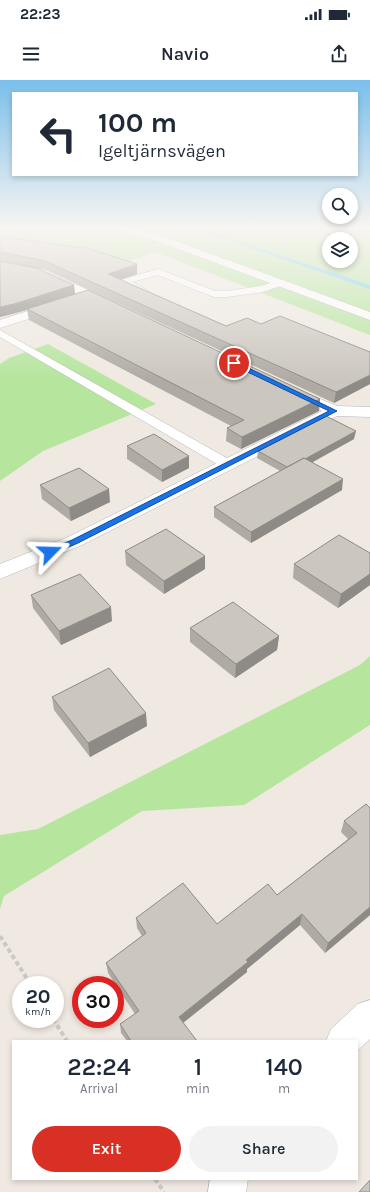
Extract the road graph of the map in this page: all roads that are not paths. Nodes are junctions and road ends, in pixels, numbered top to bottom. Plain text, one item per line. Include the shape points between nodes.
1 (52, 278) edge
2 (138, 278) edge
3 (173, 278) edge
4 (266, 278) edge
5 (280, 283) junction
6 (150, 294) edge
7 (90, 295) junction
8 (126, 312) edge
9 (370, 316) edge
10 (0, 324) edge
11 (0, 333) edge
12 (276, 383) edge
13 (334, 411) junction
14 (370, 412) edge
15 (227, 464) junction
16 (0, 572) edge
17 (370, 1016) edge
18 (343, 1040) edge
19 (229, 1180) edge
20 (227, 1192) edge

1 - 7 street
2 - 6 lane via 124,282
3 - 5 lane via 214,294 263,289
4 - 5 street
5 - 9 street
7 - 8 street
7 - 10 street
11 - 15 lane
12 - 13 street
13 - 14 street
13 - 15 street
15 - 16 street via 75,542
17 - 18 street
19 - 20 street

